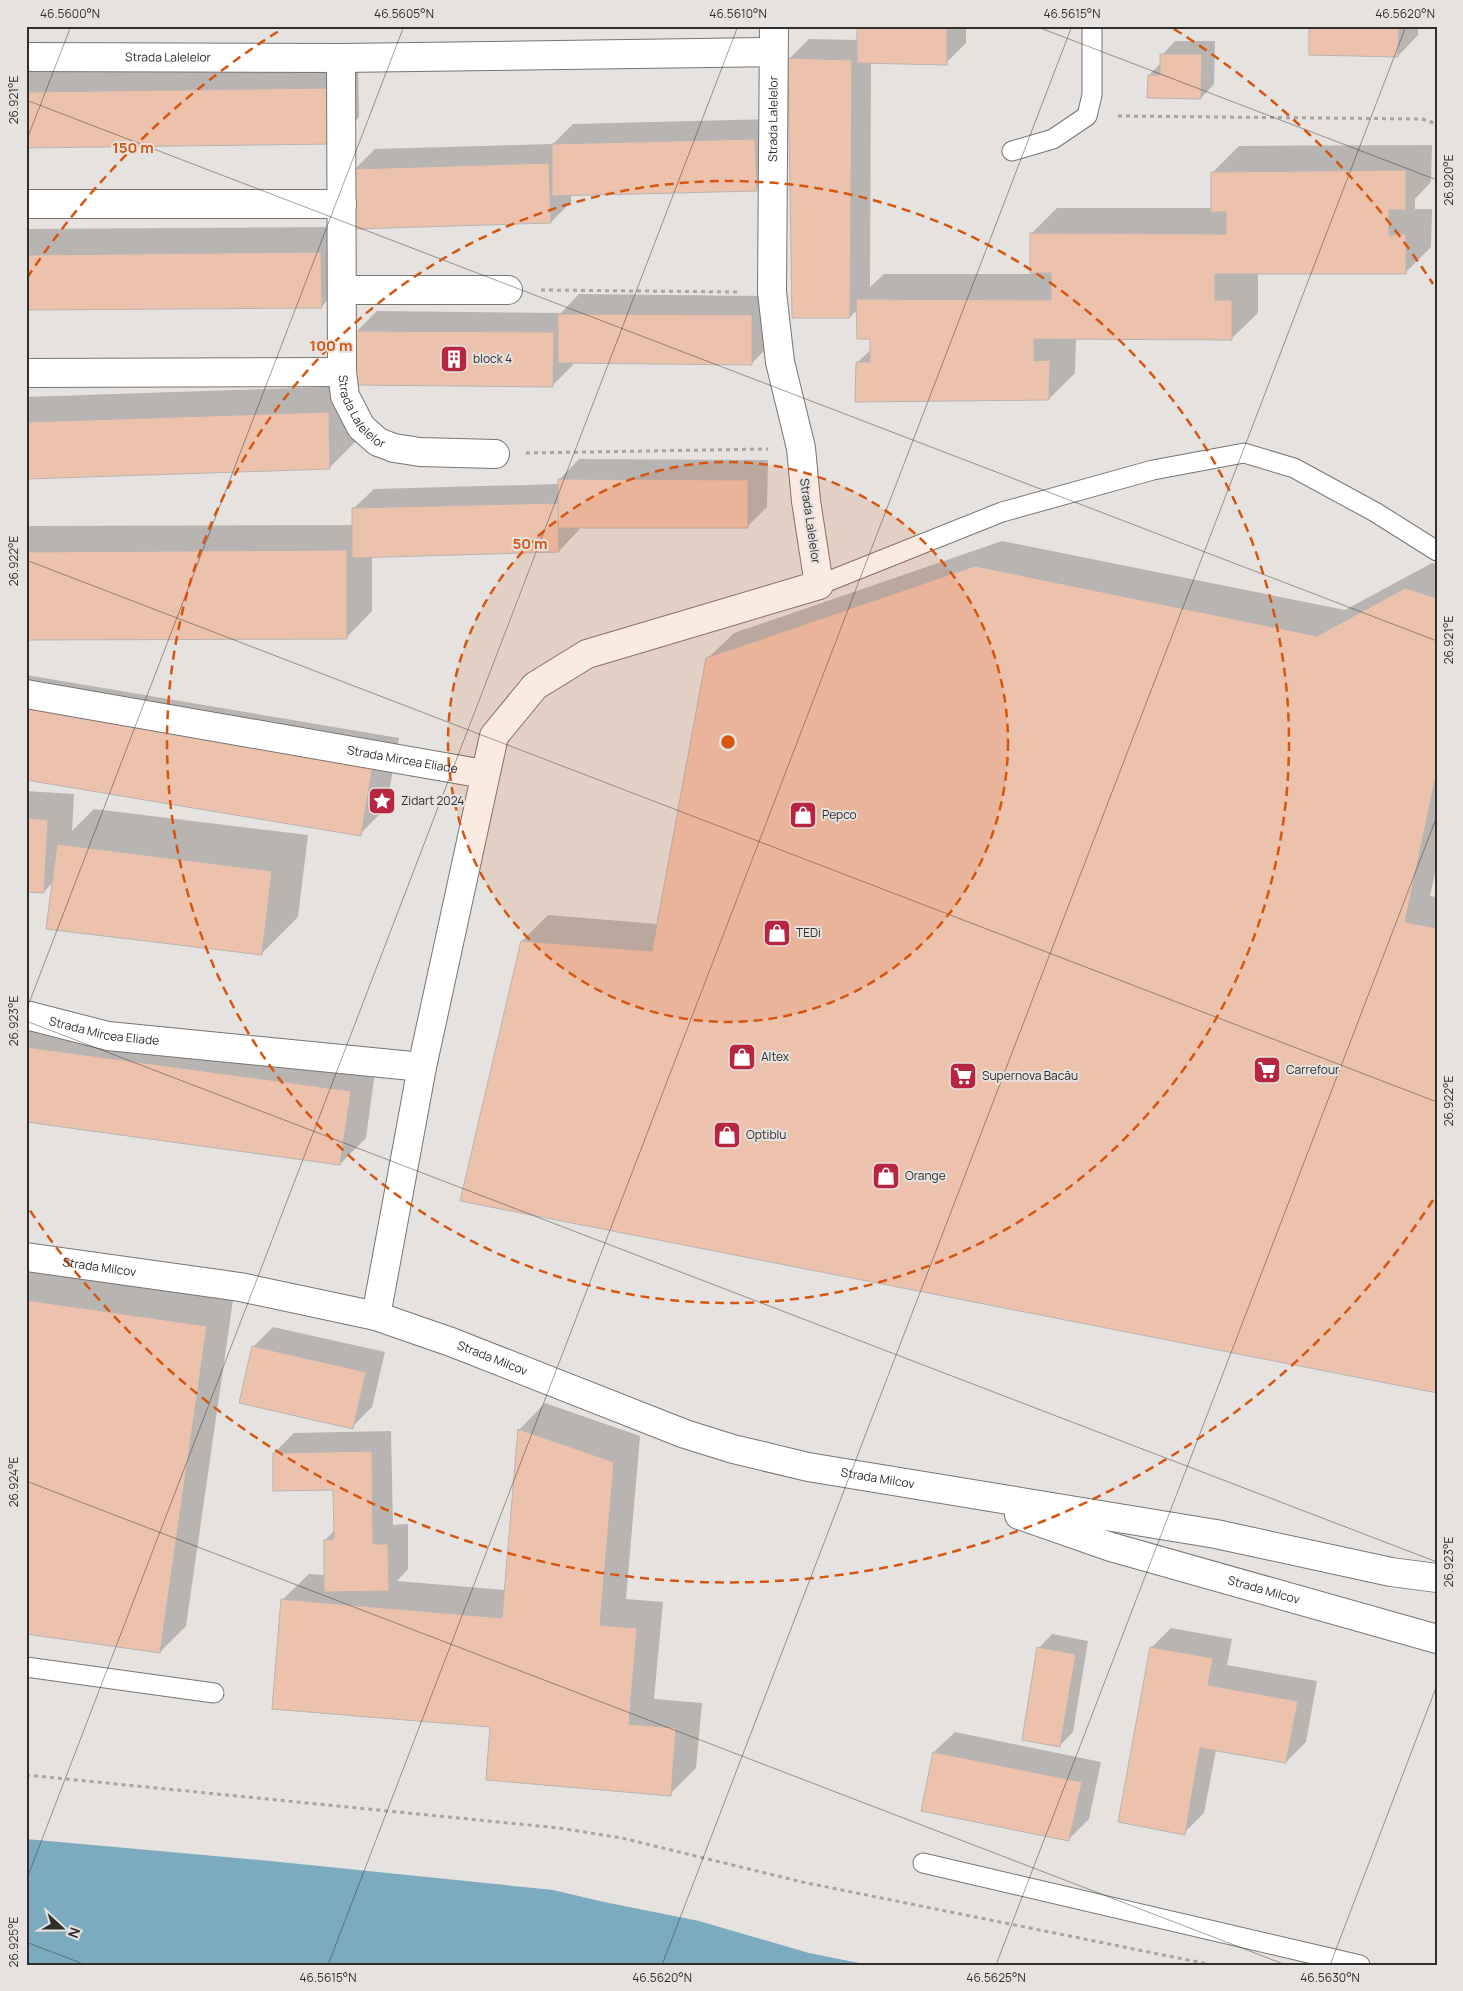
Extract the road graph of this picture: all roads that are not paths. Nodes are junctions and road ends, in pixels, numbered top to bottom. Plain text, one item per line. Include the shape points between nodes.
1 (1092, 26) edge
2 (773, 39) edge
3 (26, 57) edge
4 (341, 58) junction
5 (1012, 151) dead end
6 (26, 204) edge
7 (342, 204) junction
8 (342, 290) junction
9 (508, 290) road end
10 (342, 372) junction
11 (26, 373) edge
12 (495, 454) road end
13 (1437, 551) edge
14 (819, 585) junction
15 (26, 694) edge
16 (484, 774) junction
17 (26, 1014) edge
18 (422, 1067) junction
19 (26, 1257) edge
20 (376, 1316) junction
21 (949, 1491) junction
22 (1437, 1578) edge
23 (1437, 1639) edge
24 (26, 1667) edge
25 (214, 1693) dead end
26 (923, 1863) dead end
27 (1360, 1965) edge

1 - 5 lane via 1092,95 1087,116 1053,139
2 - 4 street, Strada Lalelelor
2 - 14 street, Strada Lalelelor via 772,292 780,362 801,448
3 - 4 street, Strada Lalelelor
4 - 7 street, Strada Lalelelor
6 - 7 street
7 - 8 street, Strada Lalelelor
8 - 9 street
8 - 10 street, Strada Lalelelor
10 - 11 street
10 - 12 street, Strada Lalelelor via 345,396 362,427 378,442 420,452
13 - 14 lane via 1294,468 1244,453 1153,470 1002,512
14 - 16 street via 587,654 535,686 494,736
15 - 16 street, Strada Mircea Eliade
16 - 18 street
17 - 18 street, Strada Mircea Eliade via 108,1036
18 - 20 street
19 - 20 street, Strada Milcov via 240,1287
20 - 21 street, Strada Milcov via 685,1434 733,1449 808,1467
21 - 22 street, Strada Milcov via 1216,1534 1391,1572
21 - 23 street, Strada Milcov via 1111,1547
24 - 25 lane
26 - 27 lane

